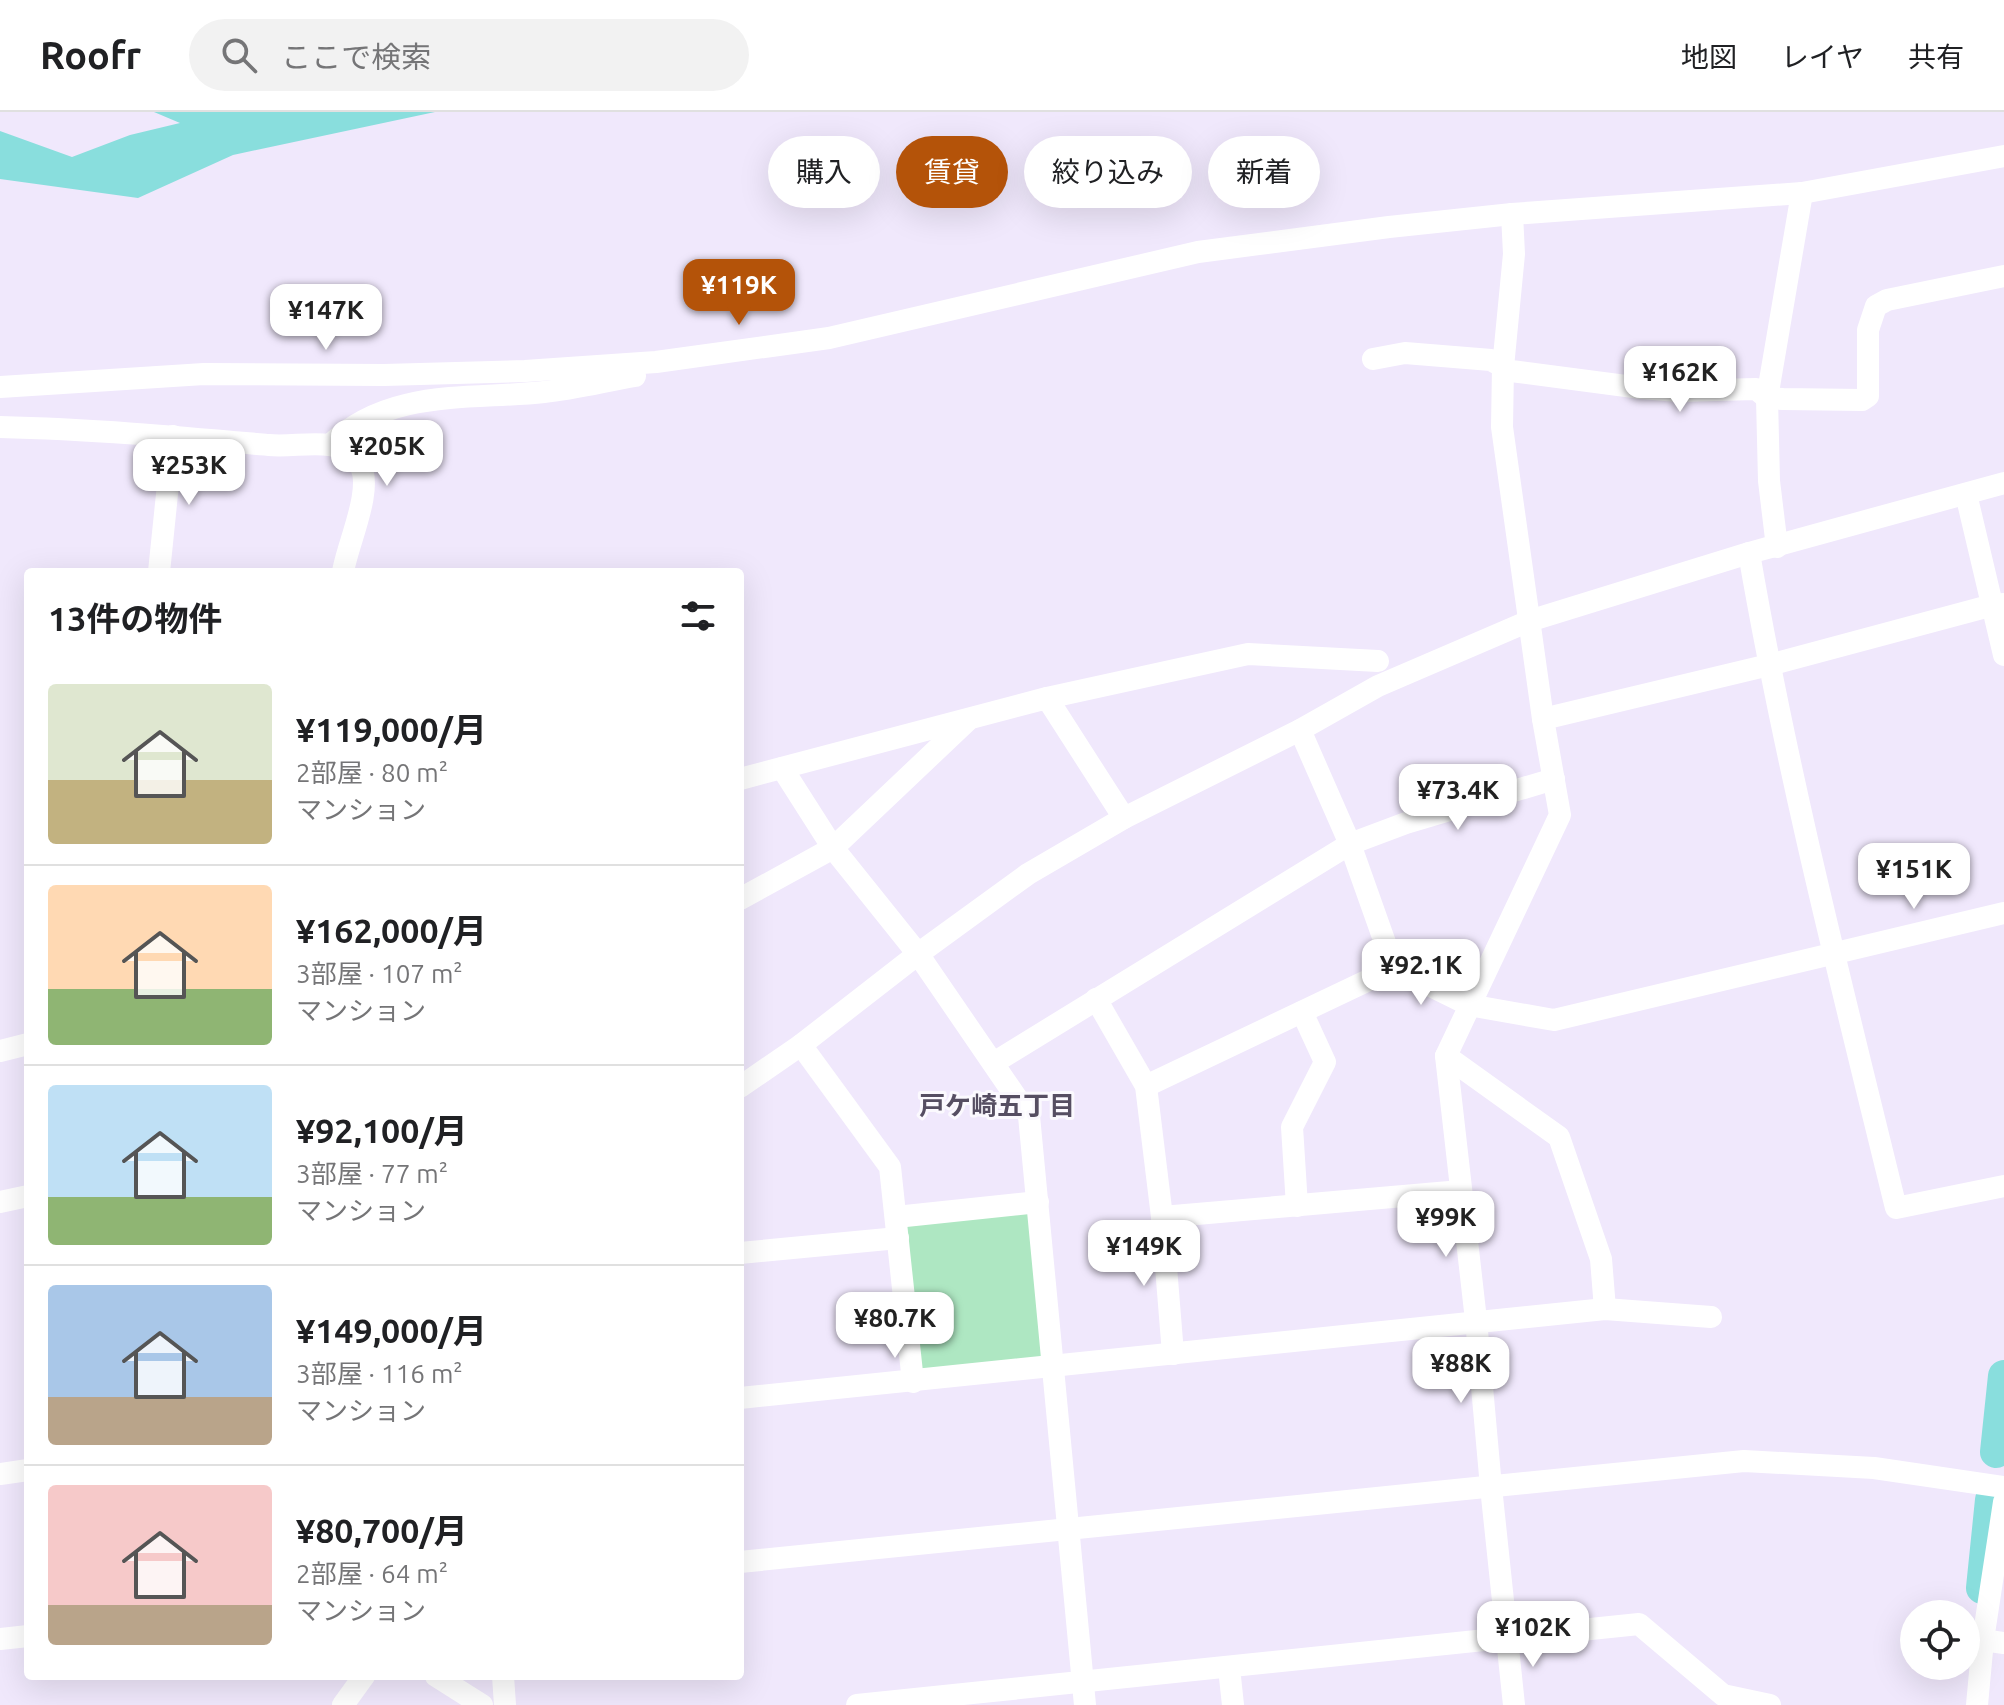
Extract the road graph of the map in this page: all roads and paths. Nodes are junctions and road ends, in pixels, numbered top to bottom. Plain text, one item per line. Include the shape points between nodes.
1 (2004, 156) edge
2 (1802, 193) junction
3 (1512, 214) junction
4 (2004, 276) edge
5 (1373, 359) dead end
6 (656, 362) junction
7 (1503, 367) junction
8 (0, 387) edge
9 (1767, 398) junction
10 (0, 427) edge
11 (173, 436) junction
12 (330, 445) junction
13 (2004, 483) edge
14 (1966, 494) junction
15 (1777, 547) junction
16 (1749, 553) junction
17 (159, 568) edge
18 (344, 568) edge
19 (1998, 605) edge
20 (1529, 621) junction
21 (2004, 655) edge
22 (1378, 661) dead end
23 (1769, 665) junction
24 (1047, 698) junction
25 (970, 718) junction
26 (1543, 719) junction
27 (1300, 730) junction
28 (782, 768) junction
29 (744, 778) edge
30 (1554, 779) junction
31 (1124, 818) junction
32 (1350, 844) junction
33 (833, 848) junction
34 (744, 897) edge
35 (2004, 913) edge
36 (918, 954) junction
37 (1834, 954) junction
38 (1394, 968) junction
39 (1096, 999) junction
40 (1469, 1005) junction
41 (1302, 1012) junction
42 (24, 1045) edge
43 (801, 1045) junction
44 (0, 1051) edge
45 (1446, 1056) junction
46 (995, 1062) junction
47 (744, 1084) edge
48 (1146, 1086) junction
49 (2004, 1186) edge
50 (1461, 1191) junction
51 (24, 1197) edge
52 (0, 1202) edge
53 (1038, 1202) junction
54 (1297, 1206) junction
55 (1162, 1217) junction
56 (897, 1227) junction
57 (744, 1252) edge
58 (1605, 1309) junction
59 (1711, 1317) dead end
60 (1476, 1320) junction
61 (1173, 1354) junction
62 (1054, 1367) junction
63 (913, 1382) junction
64 (744, 1398) edge
65 (24, 1471) edge
66 (0, 1474) edge
67 (1491, 1487) junction
68 (2004, 1487) edge
69 (2004, 1502) edge
70 (1067, 1529) junction
71 (744, 1562) edge
72 (24, 1636) edge
73 (1507, 1637) junction
74 (0, 1639) edge
75 (1993, 1642) edge
76 (1229, 1668) junction
77 (361, 1680) edge
78 (442, 1680) edge
79 (503, 1680) edge
80 (1084, 1694) edge
81 (937, 1702) edge
82 (343, 1705) edge
83 (482, 1705) edge
84 (505, 1705) edge
85 (857, 1705) edge
86 (1233, 1705) edge
87 (1514, 1705) edge
88 (1770, 1705) edge
89 (1977, 1705) edge

1 - 2 street
2 - 3 street
2 - 9 street
3 - 6 street via 1198,252 829,338
3 - 7 street via 1514,254
4 - 9 street via 1876,306 1868,330 1868,396 1862,400
5 - 7 street via 1405,353 1491,360
6 - 8 street via 384,375 204,374
6 - 12 street via 645,374 545,392 423,401 363,420
7 - 9 street via 1641,388 1756,389
7 - 20 street via 1502,427
9 - 15 street
10 - 11 street
11 - 12 street via 289,447
11 - 17 street
12 - 18 street via 353,456 364,474
13 - 14 street
14 - 15 street
14 - 19 street
15 - 16 street
16 - 20 street
16 - 23 street
19 - 21 street
19 - 23 street
20 - 26 street
20 - 27 street via 1378,686
22 - 24 street via 1248,654
23 - 26 street
23 - 37 street
24 - 25 street
24 - 31 street
25 - 28 street
25 - 33 street
26 - 30 street
27 - 31 street
27 - 32 street
28 - 29 street
28 - 33 street
30 - 32 street
30 - 40 street via 1560,815
31 - 36 street via 1028,874
32 - 38 street
32 - 39 street
33 - 34 street
33 - 36 street
35 - 37 street
36 - 43 street
36 - 46 street
37 - 40 street via 1554,1020
37 - 49 street via 1896,1208
38 - 40 street
38 - 41 street
39 - 46 street
39 - 48 street
40 - 45 street
41 - 48 street
41 - 54 street via 1325,1062 1292,1127
42 - 44 street
43 - 47 street
43 - 56 street via 890,1167
45 - 50 street
45 - 58 street via 1559,1137 1601,1259
46 - 53 street via 1029,1116
48 - 55 street
50 - 54 street
50 - 60 street
51 - 52 street
53 - 56 street
53 - 62 street
54 - 55 street
55 - 61 street
56 - 57 street
56 - 63 street
58 - 59 street
58 - 60 street
60 - 61 street
60 - 67 street
61 - 62 street
62 - 63 street
62 - 70 street
63 - 64 street
65 - 66 street
67 - 68 street via 1744,1461 1874,1468
67 - 70 street
67 - 73 street
69 - 75 street
70 - 71 street
70 - 80 street
72 - 74 street
73 - 76 street
73 - 87 street
73 - 88 street via 1639,1624 1723,1695
75 - 89 street
76 - 80 street
76 - 86 street
77 - 82 street
78 - 83 street
79 - 84 street
80 - 81 street
81 - 85 street

